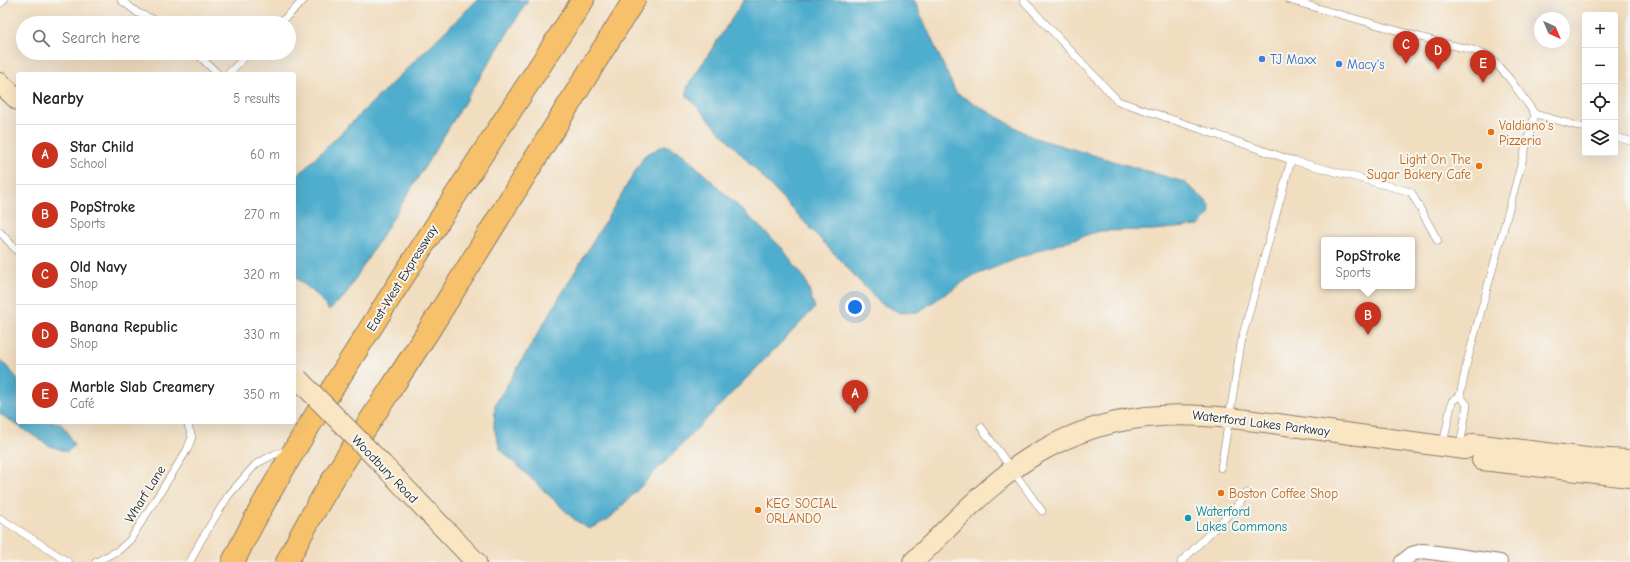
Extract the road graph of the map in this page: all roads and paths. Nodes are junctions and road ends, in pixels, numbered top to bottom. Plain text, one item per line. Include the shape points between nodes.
1 (4, 0) edge
2 (121, 0) edge
3 (304, 0) edge
4 (583, 0) edge
5 (634, 0) edge
6 (1023, 0) edge
7 (1289, 0) edge
8 (0, 4) edge
9 (145, 16) edge
10 (287, 16) edge
11 (203, 60) edge
12 (242, 60) edge
13 (216, 72) edge
14 (230, 72) edge
15 (0, 83) edge
16 (16, 98) edge
17 (1535, 114) junction
18 (1582, 127) edge
19 (1618, 138) edge
20 (1630, 141) edge
21 (1290, 160) junction
22 (0, 232) edge
23 (1438, 241) dead end
24 (16, 250) edge
25 (296, 378) edge
26 (1460, 396) junction
27 (1229, 417) junction
28 (188, 424) edge
29 (981, 427) dead end
30 (296, 448) junction
31 (1456, 448) junction
32 (1630, 460) edge
33 (1221, 468) dead end
34 (1012, 470) junction
35 (1630, 478) edge
36 (1247, 493) dead end
37 (1042, 511) dead end
38 (0, 518) edge
39 (68, 562) edge
40 (96, 562) edge
41 (190, 562) edge
42 (233, 562) edge
43 (287, 562) edge
44 (476, 562) edge
45 (913, 562) edge
46 (1181, 562) edge
47 (1402, 562) edge
48 (1500, 562) edge

1 - 8 lane
2 - 9 lane
3 - 10 lane
4 - 30 highway, East-West Expressway via 457,191
5 - 43 highway via 525,178 338,473
6 - 21 lane via 1118,101
7 - 17 lane via 1473,50 1490,57
11 - 13 lane
12 - 14 lane
15 - 16 street
17 - 18 lane
17 - 26 lane via 1473,338
19 - 20 lane
21 - 23 lane via 1411,192
21 - 27 lane via 1242,338
22 - 24 lane
25 - 44 street, Woodbury Road, bridge
26 - 31 lane via 1467,405
26 - 31 lane via 1452,401
27 - 31 street, Waterford Lakes Parkway
27 - 33 lane
27 - 34 street, Waterford Lakes Parkway via 1163,415 1118,421 1062,440
28 - 40 lane, Wharf Lane via 192,437 187,450 135,534 119,550
29 - 34 lane
30 - 41 lane via 275,454 256,464 228,496
30 - 42 highway, East-West Expressway
31 - 32 street, Waterford Lakes Parkway via 1474,444
31 - 35 street, Waterford Lakes Parkway via 1479,460
34 - 37 lane
34 - 45 street, Waterford Lakes Parkway
36 - 46 lane
38 - 39 lane
47 - 48 street via 1412,554 1423,552

